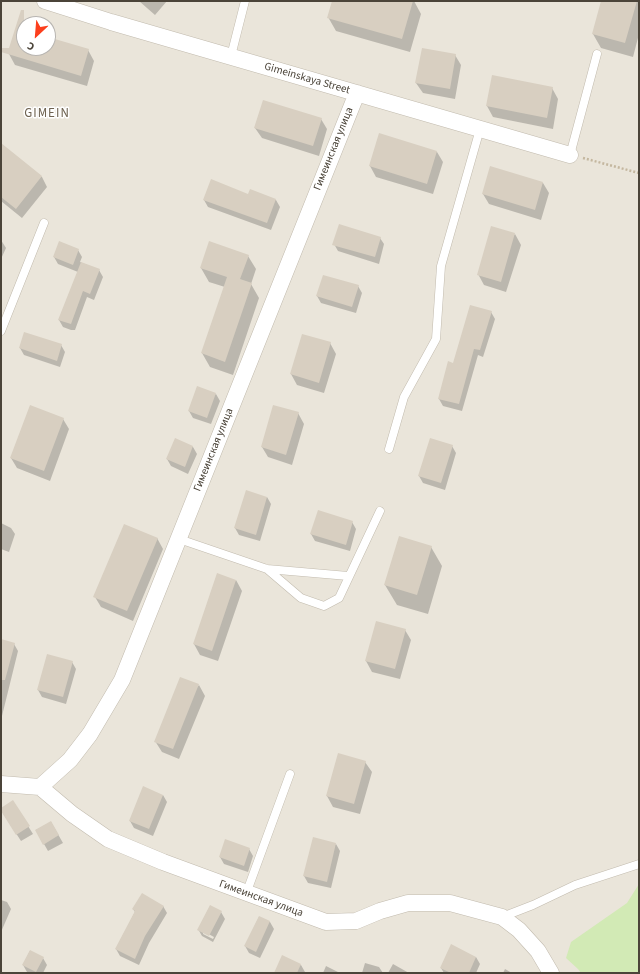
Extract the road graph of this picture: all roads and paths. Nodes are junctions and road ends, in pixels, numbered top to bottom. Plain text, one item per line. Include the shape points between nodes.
1 (45, 1) edge
2 (245, 1) edge
3 (597, 54) dead end
4 (231, 56) junction
5 (357, 93) junction
6 (480, 129) junction
7 (570, 155) junction
8 (639, 173) edge
9 (44, 222) dead end
10 (1, 331) edge
11 (389, 449) dead end
12 (380, 511) dead end
13 (179, 539) junction
14 (267, 569) junction
15 (348, 576) junction
16 (290, 774) dead end
17 (1, 784) edge
18 (40, 787) junction
19 (639, 864) edge
20 (246, 894) junction
21 (502, 917) junction
22 (551, 973) edge

1 - 4 street, Gimeinskaya Street
2 - 4 lane
3 - 7 lane
4 - 5 street, Gimeinskaya Street
5 - 6 street, Gimeinskaya Street
5 - 13 street, Гимеинская улица
6 - 7 street, Gimeinskaya Street
6 - 11 lane via 440,266 436,339 404,397
7 - 8 path
9 - 10 lane
12 - 15 lane
13 - 14 lane
13 - 18 street, Гимеинская улица via 122,680 90,734 70,760
14 - 15 lane
14 - 15 lane via 301,598 324,606 338,598
16 - 20 lane
17 - 18 street
18 - 20 street, Гимеинская улица via 72,814 108,839
19 - 21 lane via 575,885
20 - 21 street, Гимеинская улица via 326,922 356,921 408,903 450,903
21 - 22 street via 519,930 538,951

